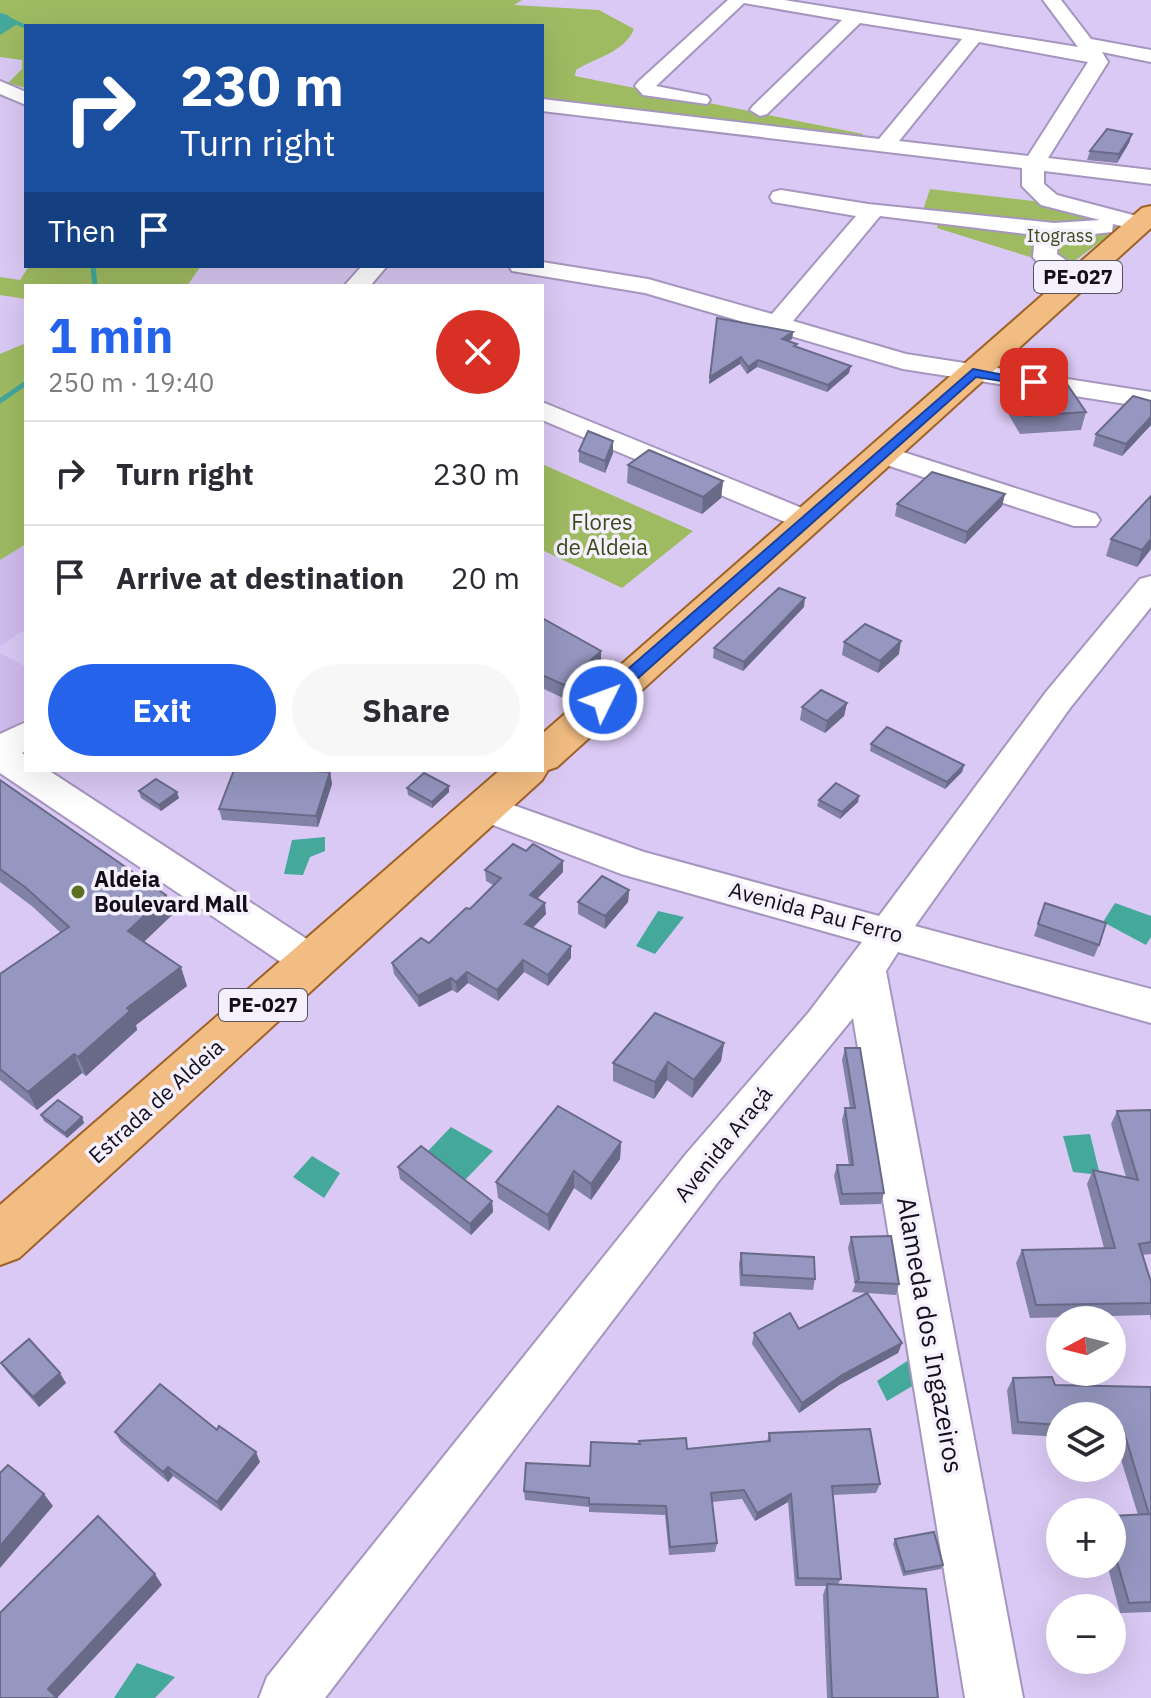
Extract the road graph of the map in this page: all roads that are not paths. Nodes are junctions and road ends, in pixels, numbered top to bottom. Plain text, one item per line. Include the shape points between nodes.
1 (738, 0) edge
2 (751, 0) edge
3 (1052, 0) edge
4 (857, 16) junction
5 (976, 34) junction
6 (1151, 56) edge
7 (0, 87) edge
8 (24, 98) edge
9 (716, 103) dead end
10 (544, 105) edge
11 (879, 139) junction
12 (1043, 166) junction
13 (1151, 177) edge
14 (781, 197) dead end
15 (871, 211) junction
16 (1146, 216) edge
17 (1054, 230) junction
18 (373, 268) edge
19 (534, 268) edge
20 (1078, 277) junction
21 (358, 284) edge
22 (778, 323) junction
23 (973, 373) junction
24 (1151, 400) edge
25 (544, 411) edge
26 (881, 454) junction
27 (1085, 520) dead end
28 (808, 521) junction
29 (1151, 586) edge
30 (24, 736) edge
31 (0, 754) edge
32 (544, 755) edge
33 (24, 770) edge
34 (27, 772) edge
35 (525, 772) edge
36 (485, 808) junction
37 (878, 952) junction
38 (311, 962) junction
39 (1151, 1006) edge
40 (0, 1240) edge
41 (288, 1698) edge
42 (994, 1698) edge

1 - 9 street via 645,86
2 - 4 street
3 - 6 street via 1085,43
4 - 5 street
4 - 11 street via 753,109
5 - 11 street
5 - 12 street via 1087,51 1099,59
7 - 8 street
10 - 11 street
11 - 12 street
12 - 13 street
12 - 16 street
12 - 16 street via 1033,186 1042,197
14 - 15 street
15 - 17 street via 884,208
15 - 22 street
16 - 17 street
16 - 20 main road, PE-027
17 - 20 street via 1047,235 1045,257
18 - 21 street
19 - 22 street via 638,284
20 - 23 main road, PE-027
22 - 23 street via 903,361
23 - 24 street
23 - 26 main road, PE-027
25 - 28 street
26 - 27 street
26 - 28 main road, PE-027
28 - 32 main road, PE-027
29 - 37 street, Avenida Araçá via 1058,700
30 - 31 street
31 - 33 street
34 - 38 street
35 - 36 main road, Estrada de Aldeia / PE-027
36 - 37 street, Avenida Pau Ferro
36 - 38 main road, Estrada de Aldeia / PE-027
37 - 39 street, Avenida Pau Ferro
37 - 41 street, Avenida Araçá via 721,1143
37 - 42 street, Alameda dos Ingazeiros
38 - 40 main road, Estrada de Aldeia / PE-027

